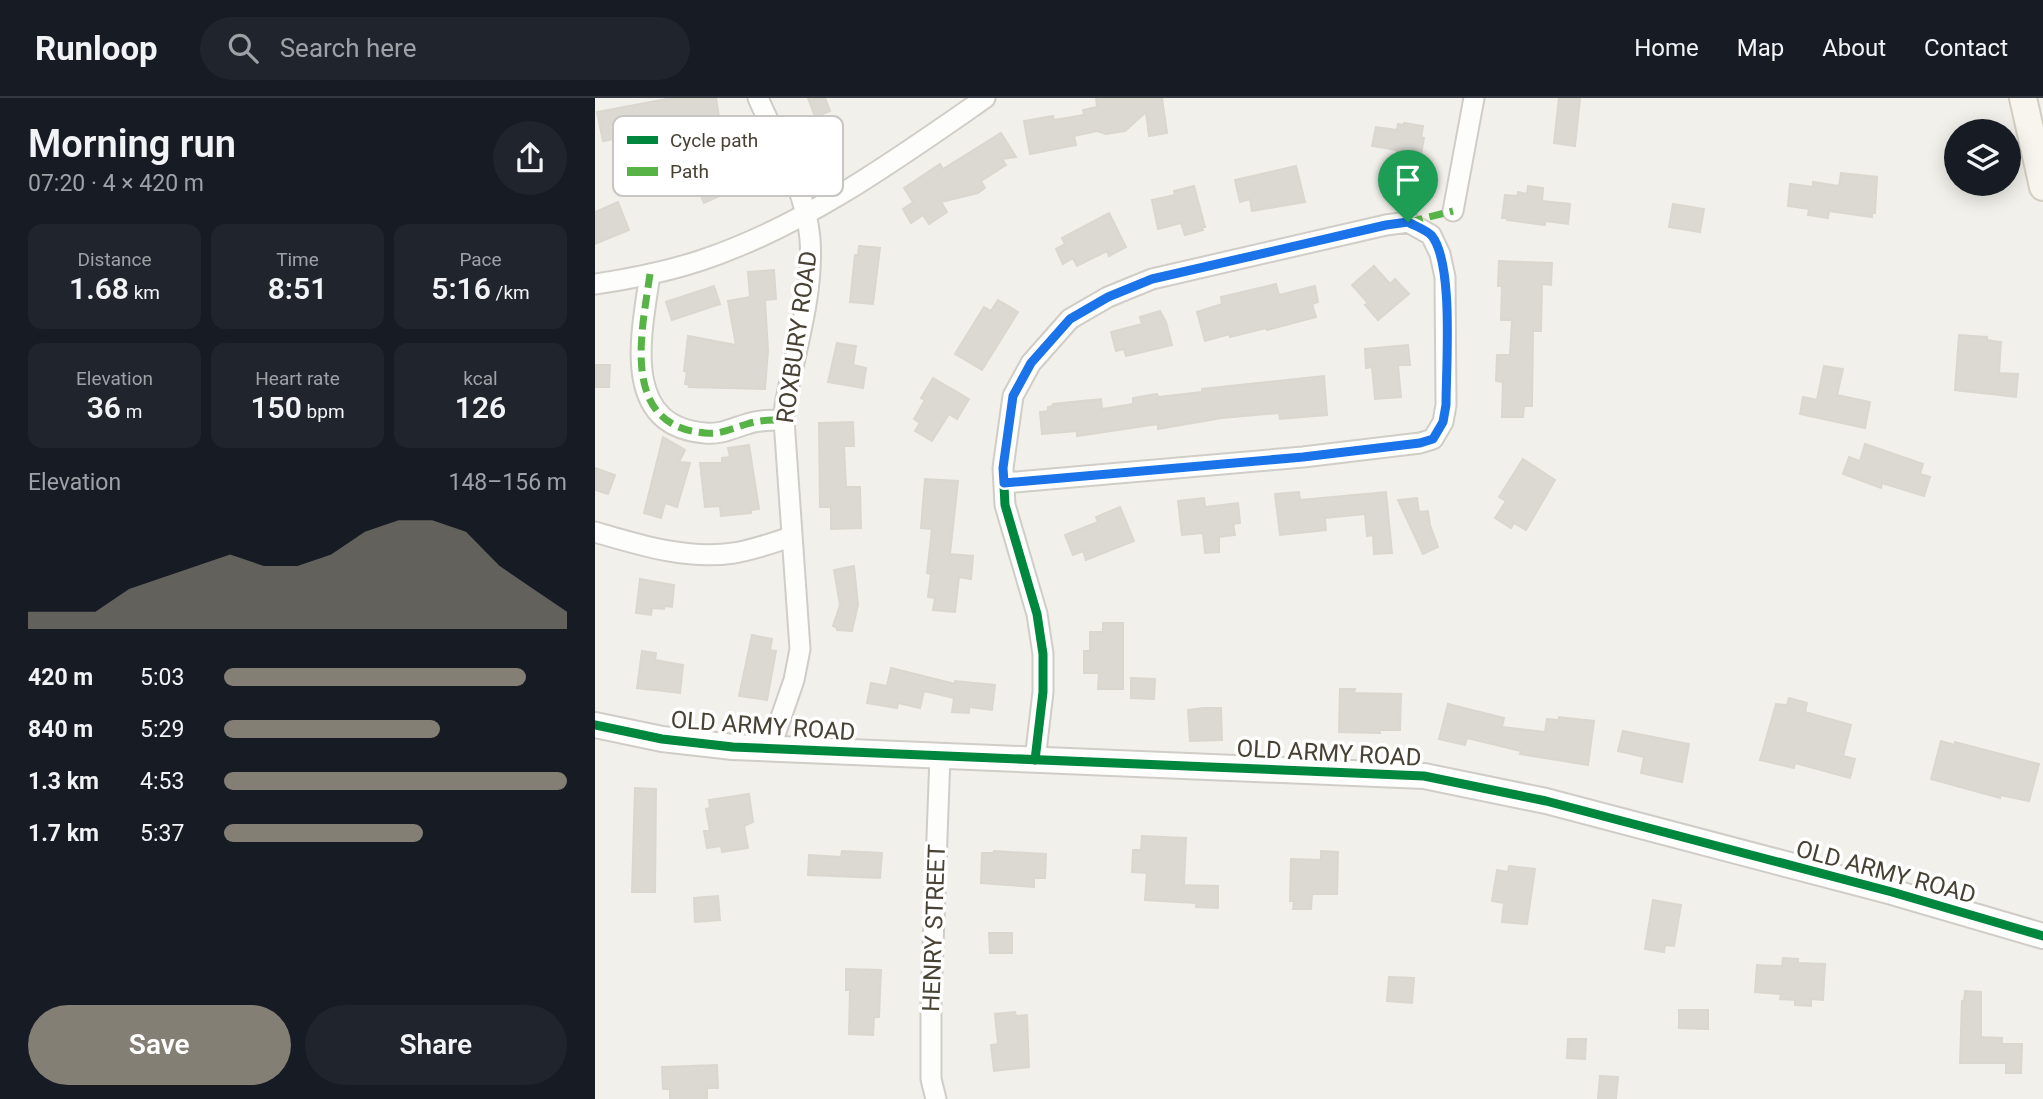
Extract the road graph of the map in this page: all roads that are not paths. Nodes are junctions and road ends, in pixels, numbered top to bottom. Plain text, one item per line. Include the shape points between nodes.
1 (758, 98) edge
2 (1473, 98) edge
3 (2023, 98) edge
4 (2039, 98) edge
5 (976, 101) edge
6 (766, 116) edge
7 (2043, 120) edge
8 (2043, 187) edge
9 (843, 190) edge
10 (800, 196) edge
11 (834, 196) edge
12 (1453, 211) dead end
13 (806, 215) junction
14 (650, 274) junction
15 (595, 284) edge
16 (784, 419) junction
17 (1004, 483) junction
18 (595, 533) edge
19 (791, 537) junction
20 (595, 725) edge
21 (770, 749) junction
22 (940, 756) junction
23 (1035, 760) junction
24 (2043, 936) edge
25 (936, 1099) edge

1 - 6 street, ROXBURY ROAD
2 - 12 street
3 - 8 main road
4 - 7 main road
5 - 9 street
10 - 13 street, ROXBURY ROAD
11 - 13 street
13 - 14 street via 720,254
13 - 16 street, ROXBURY ROAD via 809,280
14 - 15 street
14 - 16 street via 640,343 646,392 658,413 677,427 705,433
16 - 19 street, ROXBURY ROAD
17 - 17 street via 1013,396 1031,363 1070,319 1152,279 1386,225 1408,222 1431,235 1440,254 1445,290 1446,405 1433,439 1303,457
17 - 23 street via 1005,505 1037,614 1042,654 1043,692
18 - 19 street via 698,555 747,551
19 - 21 street, ROXBURY ROAD via 800,649
20 - 21 street, OLD ARMY ROAD via 674,740
21 - 22 street, OLD ARMY ROAD
22 - 23 street, OLD ARMY ROAD
22 - 25 street, HENRY STREET via 931,1013 931,1079
23 - 24 street, OLD ARMY ROAD via 1424,776 1546,801

